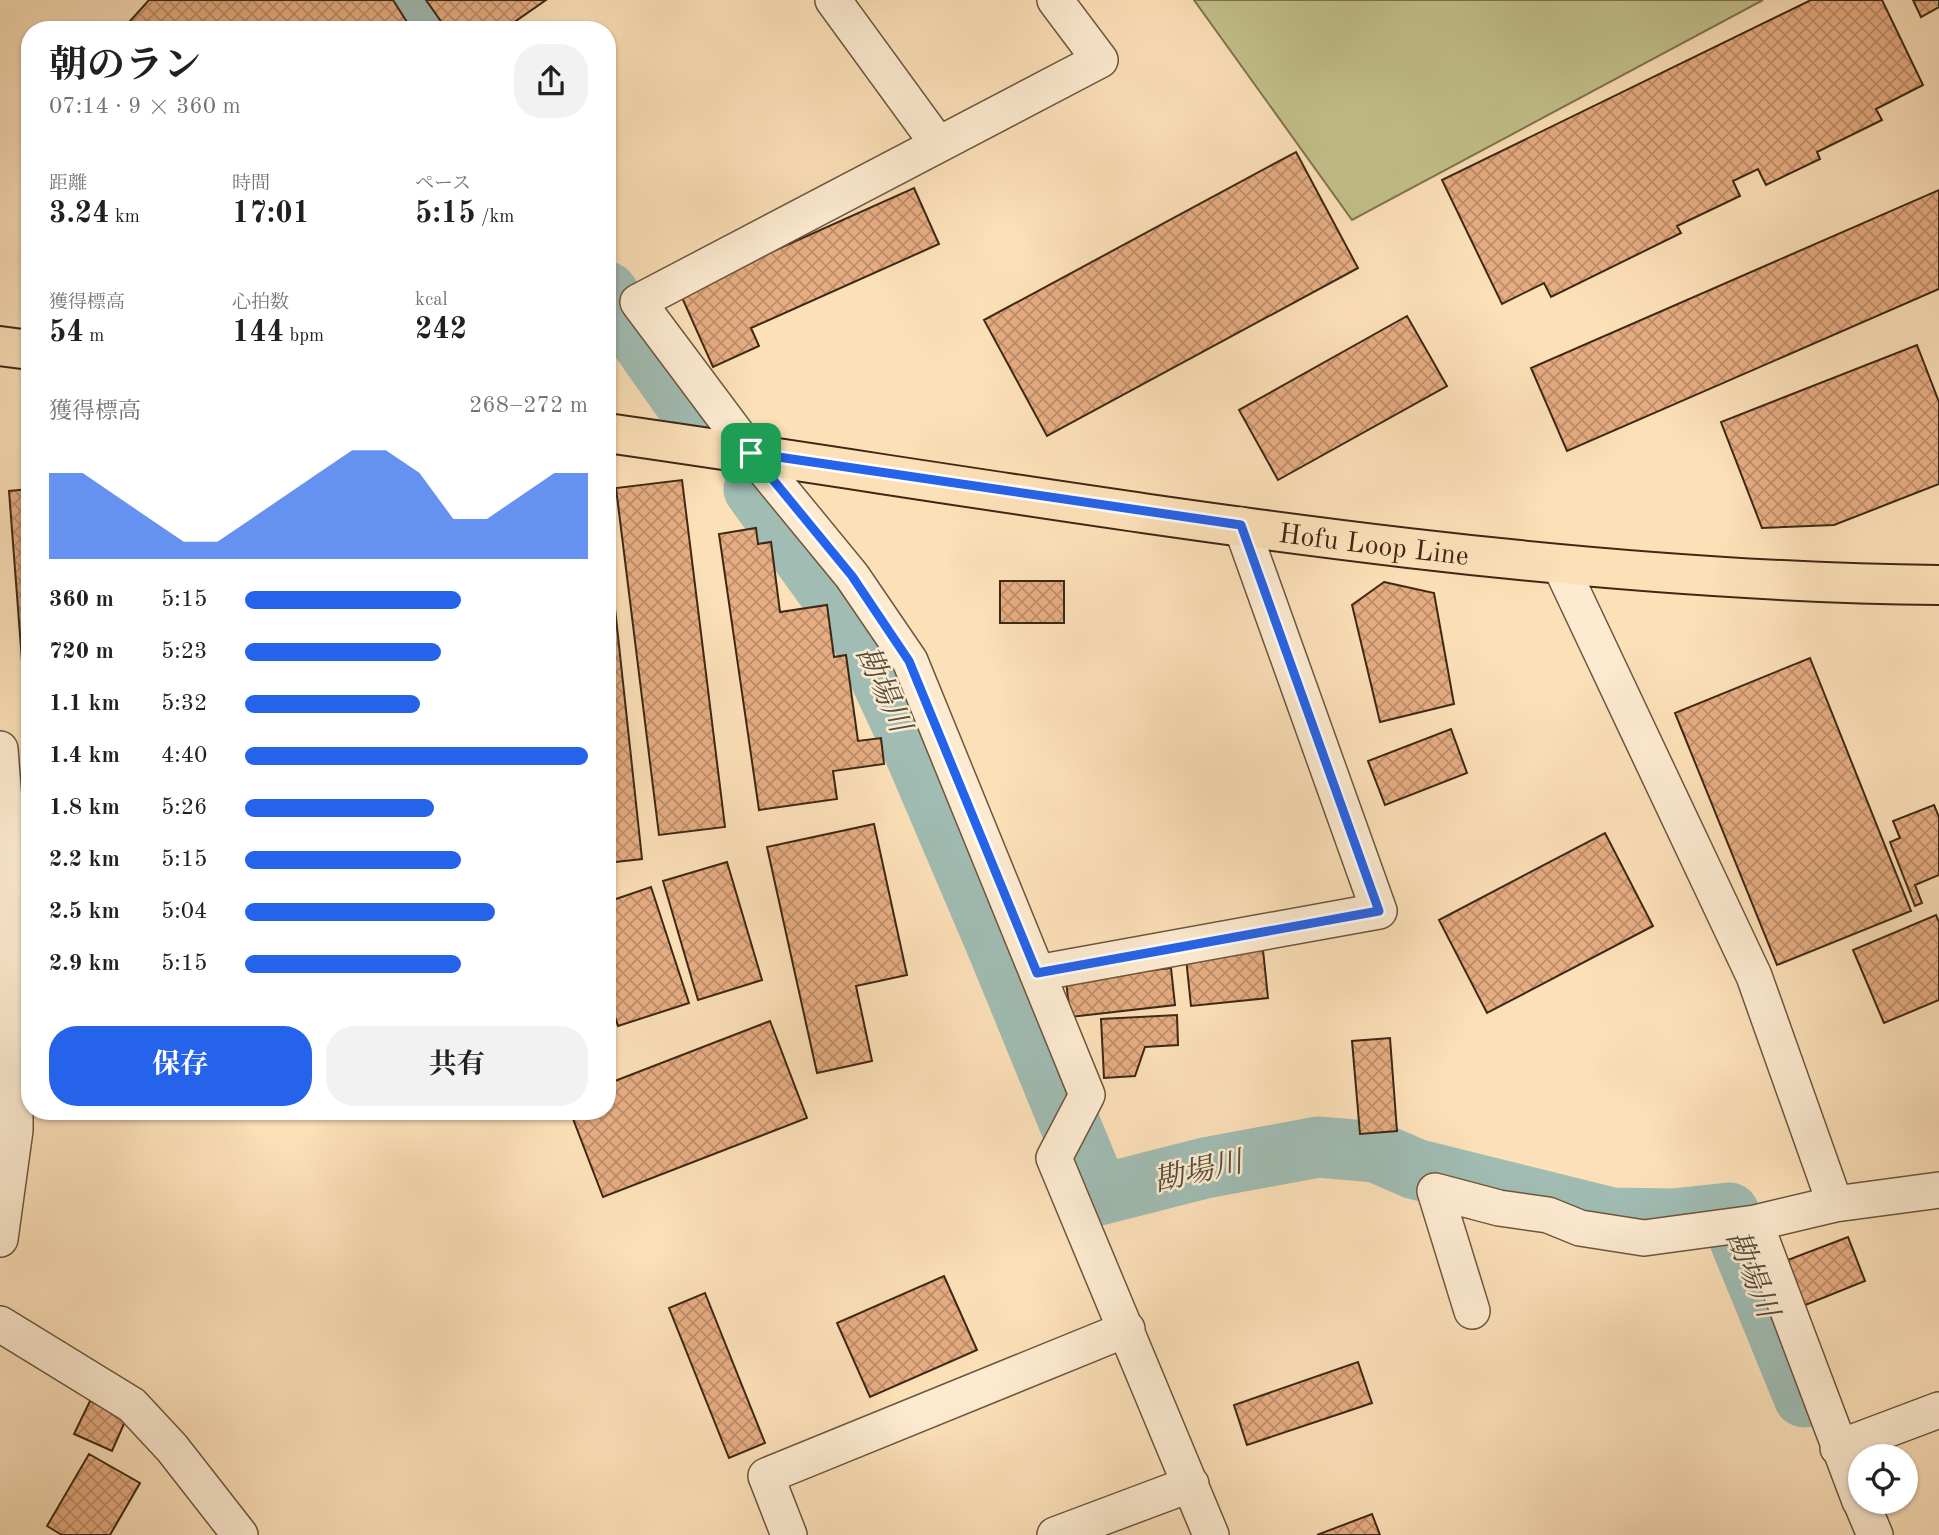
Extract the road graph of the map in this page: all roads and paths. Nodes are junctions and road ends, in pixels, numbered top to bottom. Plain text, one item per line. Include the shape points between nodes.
1 (833, 0) edge
2 (1055, 0) edge
3 (938, 144) junction
4 (0, 346) edge
5 (21, 349) edge
6 (616, 434) edge
7 (751, 453) junction
8 (1241, 525) junction
9 (1560, 565) junction
10 (1939, 585) edge
11 (0, 749) edge
12 (1037, 973) junction
13 (1939, 1190) edge
14 (1835, 1204) junction
15 (1755, 1223) junction
16 (0, 1239) edge
17 (1472, 1311) dead end
18 (0, 1324) edge
19 (1127, 1329) junction
20 (1939, 1410) edge
21 (1838, 1448) junction
22 (1848, 1472) edge
23 (1191, 1484) junction
24 (1866, 1514) edge
25 (240, 1535) edge
26 (789, 1535) edge
27 (1055, 1535) edge
28 (1211, 1535) edge
29 (1875, 1535) edge

1 - 3 street
2 - 3 street via 1100,60
3 - 7 street via 638,303
4 - 5 main road
6 - 7 main road, Hofu Loop Line
7 - 8 main road, Hofu Loop Line
7 - 12 street via 852,576 909,661
8 - 9 main road, Hofu Loop Line
8 - 12 street via 1379,911
9 - 10 main road, Hofu Loop Line via 1815,584
9 - 14 street via 1754,976
11 - 16 street via 15,946 15,1130
12 - 19 street via 1087,1095 1054,1158
13 - 14 street
14 - 15 street
15 - 17 street via 1644,1238 1580,1228 1548,1215 1435,1191
15 - 21 street
18 - 25 street via 132,1405
19 - 23 street
19 - 26 street via 766,1476
20 - 21 street
21 - 22 street
23 - 27 street
23 - 28 street
24 - 29 street

